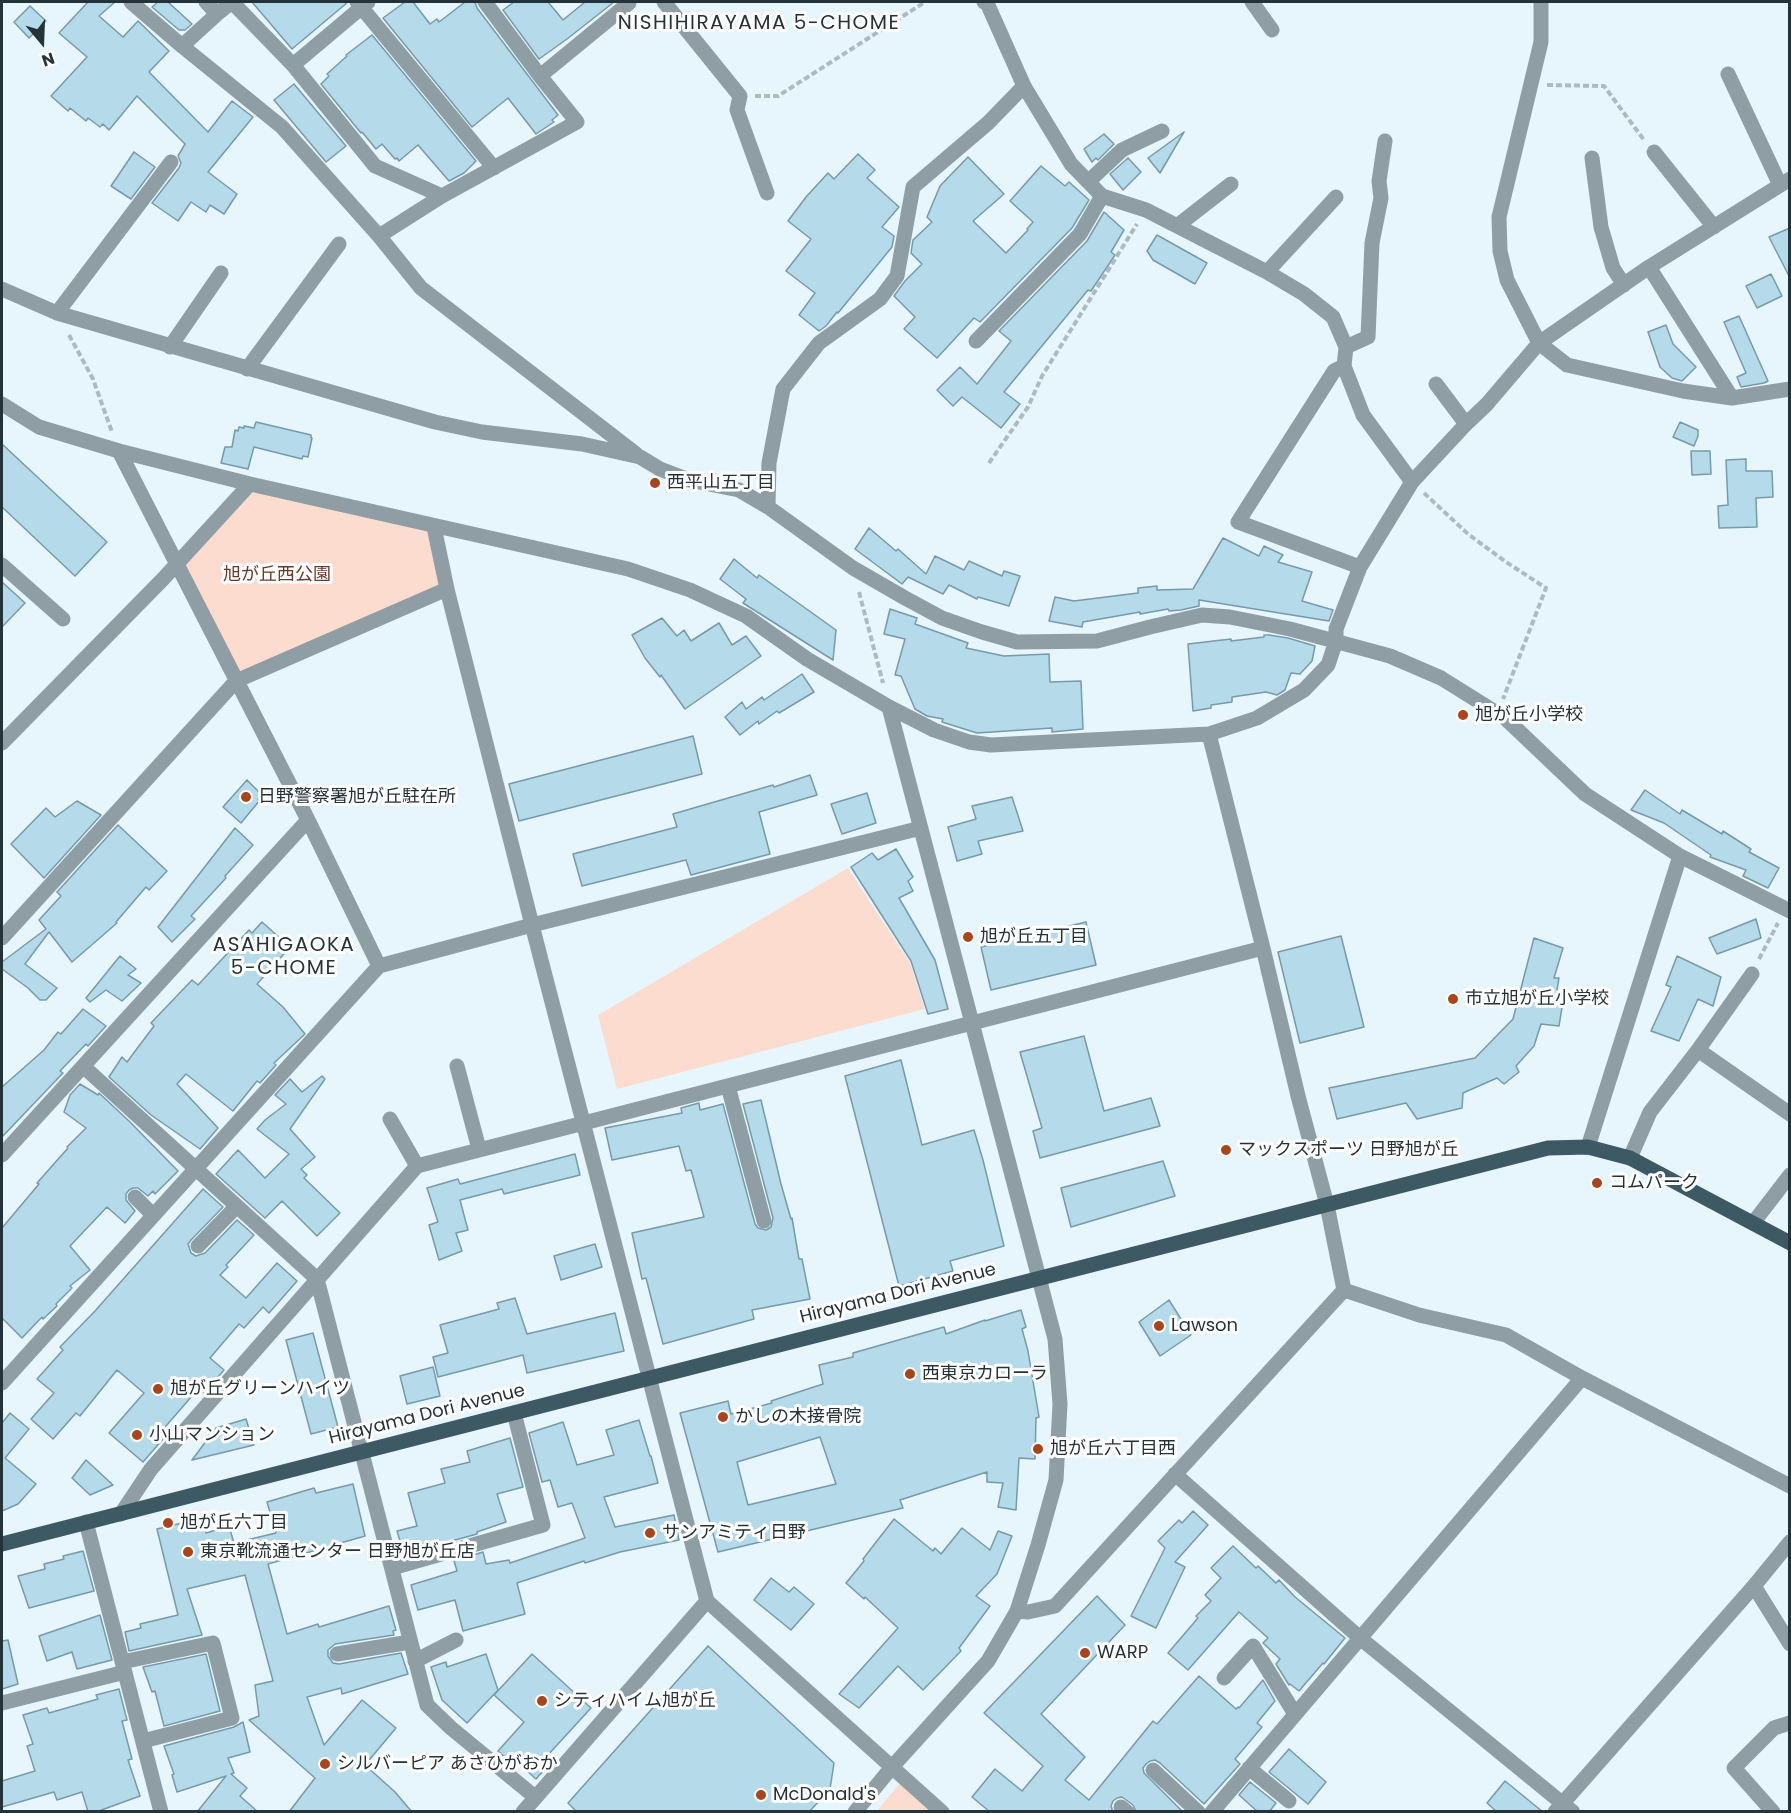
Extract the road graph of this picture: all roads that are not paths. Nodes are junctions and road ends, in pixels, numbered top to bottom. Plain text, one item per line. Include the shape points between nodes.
1 (131, 2) edge
2 (206, 2) edge
3 (485, 2) edge
4 (629, 2) edge
5 (664, 2) edge
6 (987, 2) edge
7 (1252, 2) edge
8 (1541, 2) edge
9 (362, 3) edge
10 (217, 14) junction
11 (1272, 30) dead end
12 (182, 46) junction
13 (293, 65) junction
14 (1728, 74) dead end
15 (540, 76) junction
16 (1024, 86) junction
17 (1162, 131) dead end
18 (1385, 141) dead end
19 (1654, 152) road end
20 (1592, 158) dead end
21 (171, 162) dead end
22 (494, 168) junction
23 (1089, 181) junction
24 (1786, 182) edge
25 (1231, 184) dead end
26 (767, 193) dead end
27 (442, 196) junction
28 (1102, 196) junction
29 (1336, 197) dead end
30 (1177, 226) junction
31 (1714, 227) junction
32 (379, 236) junction
33 (339, 244) dead end
34 (1649, 267) junction
35 (1267, 272) junction
36 (221, 273) dead end
37 (1624, 285) junction
38 (2, 289) edge
39 (57, 313) junction
40 (976, 341) dead end
41 (1539, 343) junction
42 (170, 346) junction
43 (1346, 347) junction
44 (1344, 366) junction
45 (247, 369) junction
46 (1436, 384) dead end
47 (1790, 389) edge
48 (1732, 398) junction
49 (2, 404) edge
50 (1466, 424) junction
51 (119, 452) junction
52 (640, 457) junction
53 (1412, 482) junction
54 (250, 484) junction
55 (768, 507) junction
56 (434, 527) junction
57 (177, 564) junction
58 (2, 565) edge
59 (1360, 567) junction
60 (447, 589) junction
61 (63, 620) dead end
62 (1336, 641) junction
63 (236, 681) junction
64 (889, 707) junction
65 (1209, 734) junction
66 (2, 743) edge
67 (308, 820) junction
68 (921, 828) junction
69 (1680, 856) junction
70 (1788, 910) edge
71 (532, 925) junction
72 (2, 938) edge
73 (1263, 948) junction
74 (379, 966) junction
75 (1752, 974) road end
76 (973, 1024) junction
77 (1698, 1050) junction
78 (457, 1066) dead end
79 (84, 1067) junction
80 (728, 1086) junction
81 (1790, 1114) edge
82 (390, 1119) dead end
83 (584, 1123) junction
84 (1588, 1147) junction
85 (479, 1149) junction
86 (2, 1155) edge
87 (1630, 1158) junction
88 (417, 1166) junction
89 (195, 1169) junction
90 (1790, 1174) edge
91 (135, 1197) dead end
92 (1327, 1205) junction
93 (236, 1207) junction
94 (153, 1215) junction
95 (764, 1221) dead end
96 (1753, 1223) junction
97 (1790, 1243) edge
98 (198, 1246) dead end
99 (1040, 1278) junction
100 (317, 1279) junction
101 (1344, 1290) junction
102 (650, 1378) junction
103 (1582, 1378) junction
104 (2, 1383) edge
105 (514, 1413) junction
106 (361, 1452) junction
107 (1175, 1474) junction
108 (1790, 1486) edge
109 (121, 1514) junction
110 (86, 1522) junction
111 (1790, 1542) edge
112 (2, 1544) edge
113 (392, 1568) junction
114 (1754, 1586) junction
115 (707, 1601) junction
116 (1017, 1611) junction
117 (1360, 1638) junction
118 (456, 1640) dead end
119 (410, 1642) junction
120 (1790, 1644) edge
121 (337, 1654) dead end
122 (415, 1661) junction
123 (124, 1667) junction
124 (1224, 1678) dead end
125 (2, 1703) edge
126 (1295, 1714) junction
127 (1790, 1723) edge
128 (143, 1742) junction
129 (892, 1767) junction
130 (1249, 1768) junction
131 (1153, 1770) dead end
132 (535, 1797) junction
133 (1289, 1801) dead end
134 (1564, 1809) edge
135 (161, 1812) edge
136 (523, 1812) edge
137 (855, 1812) edge
138 (942, 1812) edge
139 (1198, 1812) edge
140 (1212, 1812) edge
141 (1773, 1812) edge

1 - 12 street
2 - 10 street
3 - 15 street
4 - 15 street
5 - 26 street via 740,96 737,110
6 - 16 street
7 - 11 street
8 - 41 street via 1541,42 1499,217 1500,252 1507,280
9 - 13 street
9 - 22 street
10 - 12 street
10 - 13 street via 232,3
12 - 32 street via 282,127
13 - 27 street via 375,166
14 - 24 street
15 - 22 street via 577,122
16 - 23 street via 1071,164
16 - 55 street via 988,123 913,187 897,276 880,298 819,343 783,389 769,463
17 - 23 street via 1122,150
18 - 43 street via 1379,181 1381,198 1372,243 1368,337
19 - 31 street
20 - 37 street via 1601,227 1613,268
21 - 39 street
22 - 27 street
23 - 28 street
24 - 31 street
25 - 30 street
27 - 32 street
28 - 30 street via 1146,210
28 - 40 street via 1080,234
29 - 35 street
30 - 35 street
31 - 34 street
32 - 52 street via 421,288
33 - 45 street
34 - 37 street
34 - 48 street
35 - 43 street via 1333,317
36 - 42 street
37 - 41 street
38 - 39 street
39 - 42 street
41 - 48 street via 1567,365
41 - 50 street
42 - 45 street
43 - 44 street
44 - 53 street via 1363,415
44 - 59 street via 1334,371 1238,522
45 - 52 street via 435,422 582,444
46 - 50 street
47 - 48 street
49 - 51 street via 39,427
50 - 53 street
51 - 54 street
51 - 57 street
52 - 55 street via 689,480 739,490
53 - 59 street
54 - 56 street
54 - 57 street
55 - 62 street via 905,598 942,618 1017,642 1097,641 1202,615 1230,616
56 - 60 street
56 - 64 street via 628,569 690,590 746,616 807,659
57 - 63 street
57 - 66 street
58 - 61 street
59 - 62 street via 1336,629
60 - 63 street
60 - 71 street
62 - 65 street via 1328,665 1304,690 1257,718
62 - 69 street via 1390,656 1441,678 1505,718 1585,794
63 - 67 street
63 - 72 street
64 - 65 street via 934,730 991,745
64 - 68 street
65 - 73 street
67 - 74 street
67 - 79 street
68 - 71 street
68 - 76 street
69 - 70 street
69 - 84 street
71 - 74 street
71 - 83 street
73 - 76 street
73 - 92 street
74 - 89 street
75 - 77 street
76 - 80 street
76 - 99 street
77 - 81 street
77 - 87 street via 1650,1112
78 - 85 street
79 - 86 street
79 - 89 street
80 - 83 street
80 - 95 street
82 - 88 street
83 - 85 street
83 - 102 street
84 - 87 main road, Hirayama Dori Avenue
84 - 92 main road, Hirayama Dori Avenue via 1548,1148
85 - 88 street
87 - 96 main road, Hirayama Dori Avenue
88 - 100 street
89 - 93 street
89 - 94 street
90 - 96 street
91 - 94 street
92 - 99 main road, Hirayama Dori Avenue
92 - 101 street
93 - 98 street
93 - 100 street
94 - 104 street
96 - 97 main road, Hirayama Dori Avenue
99 - 102 main road, Hirayama Dori Avenue
99 - 116 street via 1056,1350 1060,1404 1056,1480
100 - 106 street
100 - 109 street via 151,1469
101 - 103 street via 1419,1315 1506,1335
101 - 107 street
102 - 105 main road, Hirayama Dori Avenue
102 - 115 street
103 - 108 street
103 - 117 street
105 - 106 main road, Hirayama Dori Avenue
105 - 113 street via 543,1525
106 - 109 main road, Hirayama Dori Avenue
106 - 113 street
107 - 116 street via 1055,1606
107 - 117 street
109 - 110 main road, Hirayama Dori Avenue
110 - 112 main road, Hirayama Dori Avenue
110 - 123 street
111 - 114 street
113 - 119 street
114 - 120 street
114 - 134 street
115 - 129 street
115 - 132 street
116 - 129 street via 988,1661
117 - 126 street
117 - 134 street
118 - 122 street
119 - 121 street
119 - 122 street
122 - 132 street via 427,1705
123 - 125 street
123 - 128 street
123 - 128 street via 213,1643 232,1718
124 - 126 street via 1253,1646
126 - 130 street
127 - 141 street via 1774,1728 1734,1768
128 - 135 street
129 - 137 street
129 - 138 street
130 - 133 street
130 - 140 street
131 - 139 street
132 - 136 street

